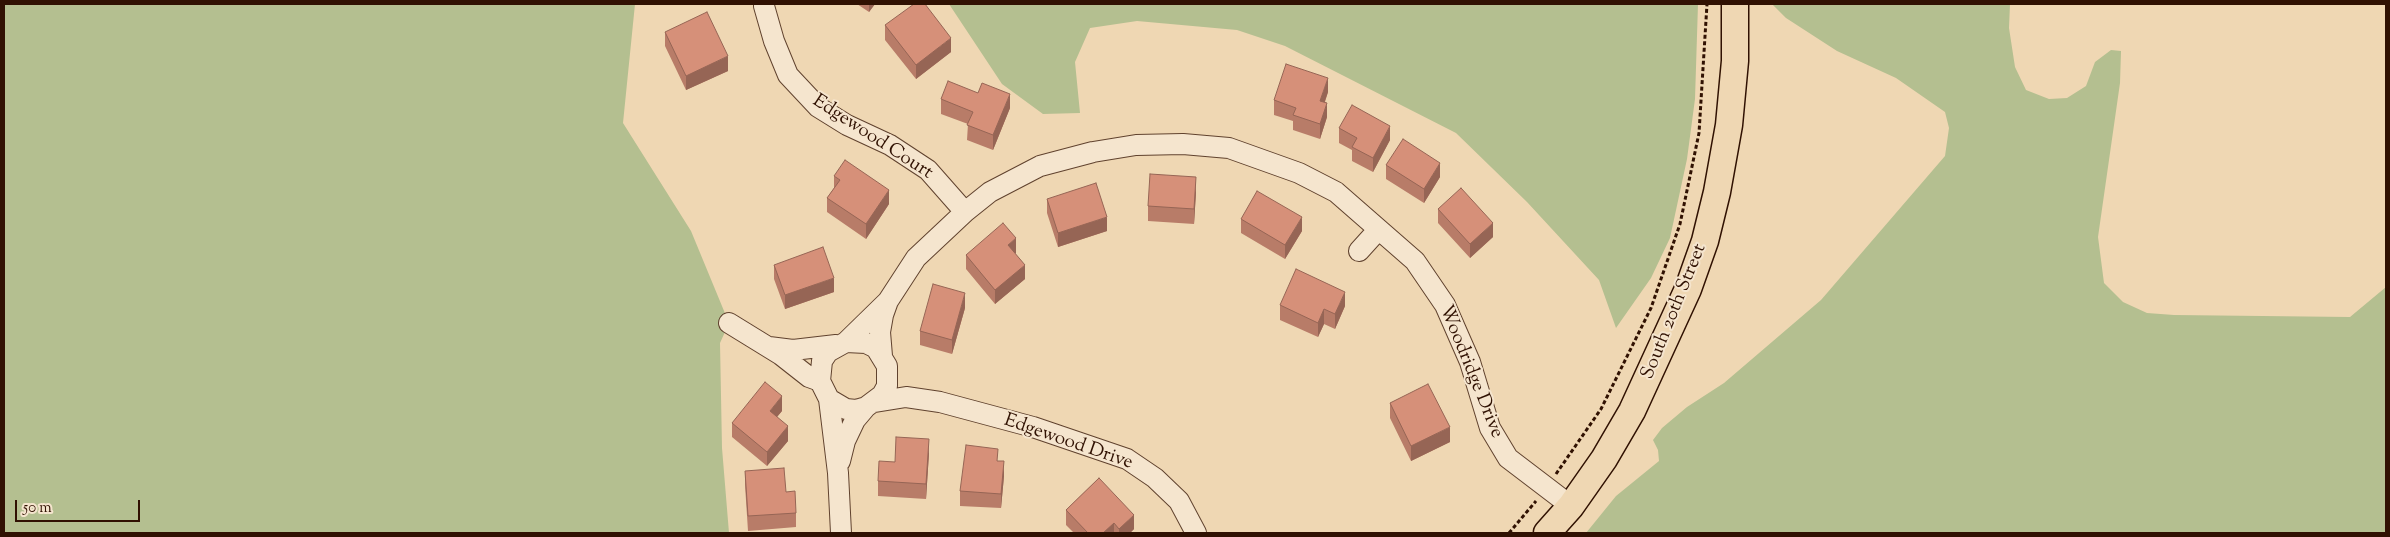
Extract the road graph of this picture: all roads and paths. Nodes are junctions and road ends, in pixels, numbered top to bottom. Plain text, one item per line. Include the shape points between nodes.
1 (1708, 4) edge
2 (1735, 4) edge
3 (764, 6) dead end
4 (965, 212) junction
5 (1378, 230) junction
6 (1359, 250) dead end
7 (888, 301) junction
8 (729, 324) dead end
9 (841, 343) junction
10 (768, 347) junction
11 (885, 361) junction
12 (824, 390) junction
13 (940, 402) junction
14 (871, 405) junction
15 (838, 473) junction
16 (1547, 487) junction
17 (1571, 506) junction
18 (841, 533) edge
19 (1196, 533) edge
20 (1509, 533) edge
21 (1547, 533) edge

1 - 16 path via 1699,133 1680,224 1651,308 1601,409
2 - 17 main road, South 20th Street via 1735,61 1729,125 1704,241 1688,289 1632,411
3 - 4 street, Edgewood Court via 788,75 818,107 890,145 928,170
4 - 5 street, Woodridge Drive via 990,192 1040,166 1094,152 1183,144 1229,148 1299,173 1336,192
4 - 7 street, Woodridge Drive via 916,258
5 - 6 street
5 - 16 street, Woodridge Drive via 1414,261 1445,305 1470,362 1490,428 1508,458
7 - 9 street, Woodridge Drive
7 - 11 street, Woodridge Drive via 880,332
8 - 10 street
9 - 10 street via 794,350
9 - 11 street via 866,343
9 - 12 street via 822,361
10 - 12 street
11 - 13 street via 912,387
11 - 14 street via 887,386
12 - 14 street via 837,405 846,409 856,410
12 - 15 street
13 - 14 street via 906,397
13 - 19 street, Edgewood Drive via 1033,427 1126,459 1155,478 1179,501
14 - 15 street via 855,420 845,441
15 - 18 street
16 - 17 street, Woodridge Drive
16 - 20 path
17 - 21 main road, South 20th Street

